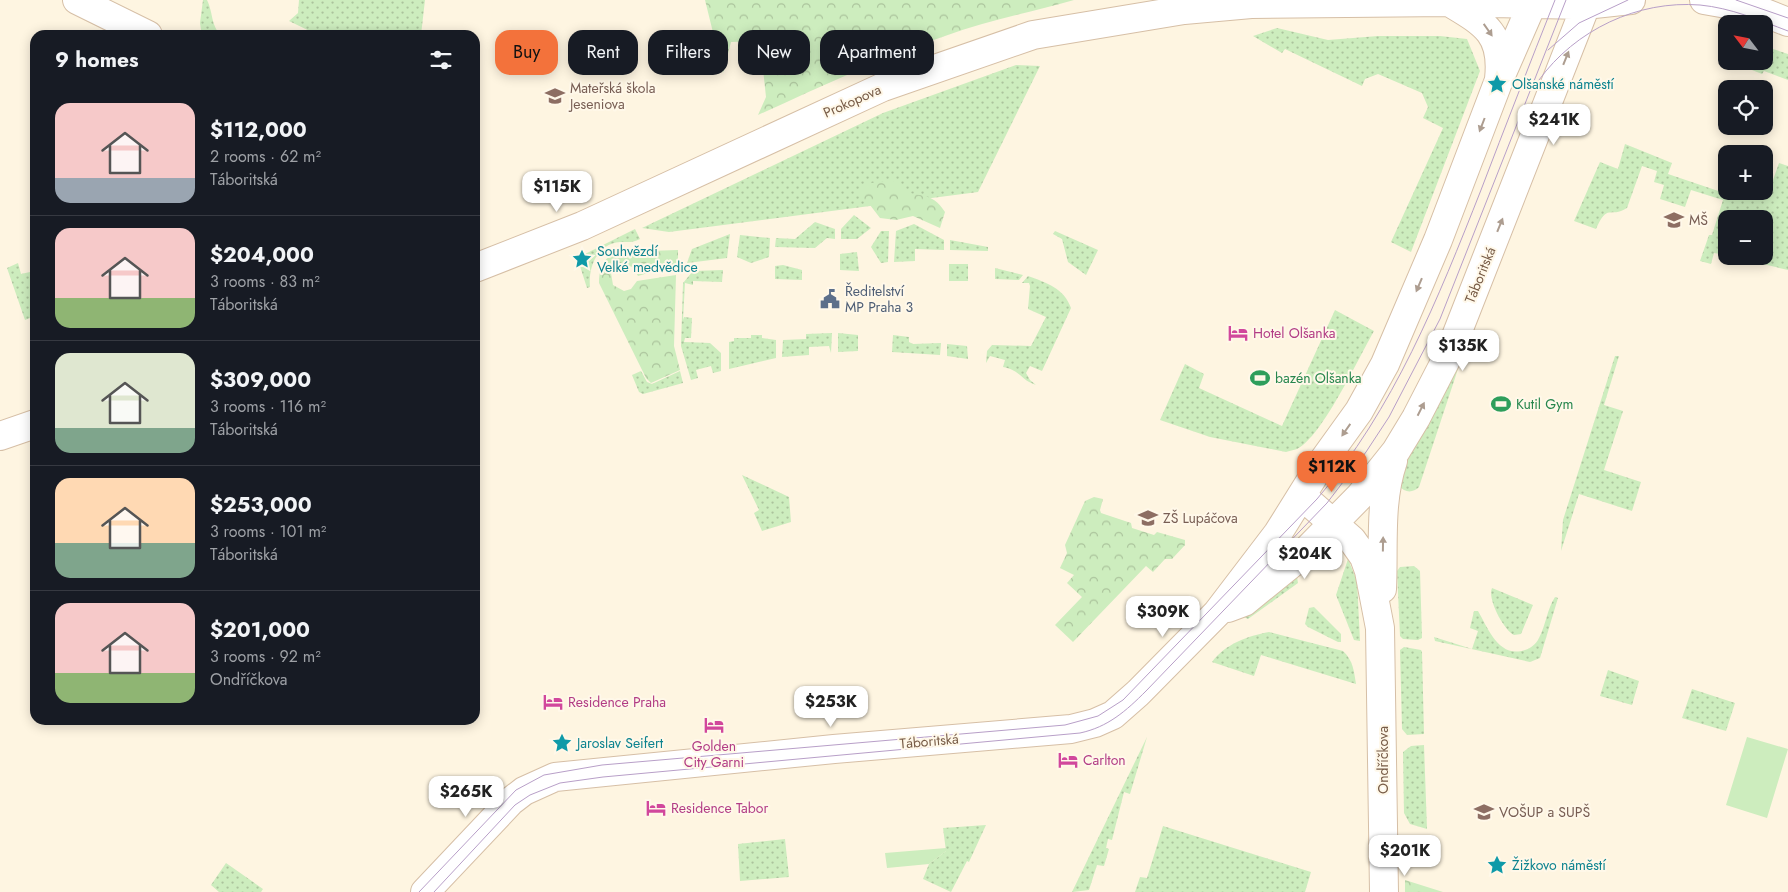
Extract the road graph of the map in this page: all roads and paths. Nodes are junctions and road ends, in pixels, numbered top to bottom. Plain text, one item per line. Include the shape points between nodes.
1 (77, 0) edge
2 (1631, 0) edge
3 (1709, 0) edge
4 (1450, 1) edge
5 (1533, 2) edge
6 (1586, 3) edge
7 (1788, 22) edge
8 (138, 30) edge
9 (1499, 80) junction
10 (480, 259) edge
11 (30, 426) edge
12 (0, 436) edge
13 (1396, 451) junction
14 (1302, 496) junction
15 (1333, 523) junction
16 (1218, 613) junction
17 (1380, 628) junction
18 (425, 892) edge
19 (1384, 892) edge

1 - 8 street
2 - 6 street
3 - 7 street via 1755,9
4 - 5 street
4 -> 9 street via 1483,23 1494,38 1501,60
4 - 10 street, Prokopova via 1251,4 1184,10 1033,35 883,87 582,226
5 - 6 street
5 - 9 street, Táboritská
13 -> 6 street, Táboritská via 1449,354
9 -> 14 street, Táboritská via 1438,240 1385,364 1359,412
11 - 12 street
13 - 15 street, Táboritská via 1360,496
17 -> 13 street, Ondříčkova via 1383,504
14 - 15 street, Ondříčkova
14 - 16 street, Táboritská via 1278,534
15 - 16 street, Táboritská via 1298,559 1244,602
15 - 17 street, Ondříčkova via 1352,540 1364,557
16 - 18 street, Táboritská via 1138,693 1113,715 1095,723 1071,729 573,774 538,784 511,801
17 - 19 street, Ondříčkova

